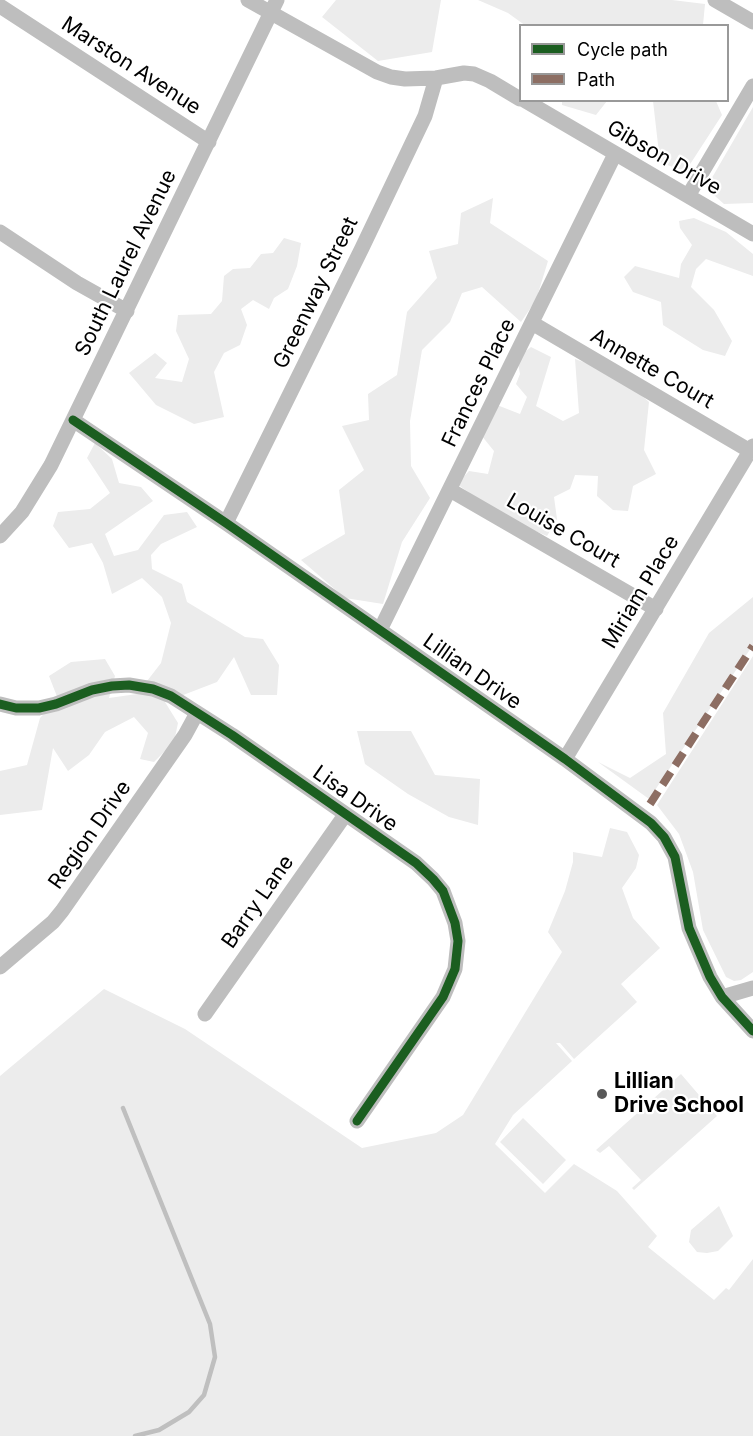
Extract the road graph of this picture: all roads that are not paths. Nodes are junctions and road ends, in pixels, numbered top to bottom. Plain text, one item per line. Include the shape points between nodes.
1 (248, 0) edge
2 (716, 0) edge
3 (0, 6) edge
4 (274, 6) edge
5 (753, 22) edge
6 (436, 78) junction
7 (753, 86) edge
8 (519, 98) edge
9 (525, 102) edge
10 (209, 142) junction
11 (615, 154) junction
12 (688, 196) junction
13 (0, 232) edge
14 (753, 234) edge
15 (126, 311) junction
16 (532, 324) junction
17 (73, 420) junction
18 (752, 448) edge
19 (450, 490) junction
20 (226, 523) junction
21 (0, 536) edge
22 (656, 609) junction
23 (380, 630) junction
24 (0, 704) edge
25 (198, 713) junction
26 (565, 759) junction
27 (345, 815) junction
28 (0, 967) edge
29 (753, 988) edge
30 (722, 997) junction
31 (205, 1014) dead end
32 (753, 1031) edge
33 (357, 1121) dead end

1 - 4 street, Gibson Drive
2 - 5 street
3 - 10 street, Marston Avenue
4 - 6 street, Gibson Drive via 377,72 405,79
4 - 10 street, South Laurel Avenue
6 - 8 street, Gibson Drive via 474,74
6 - 20 street, Greenway Street via 426,116
7 - 12 street
9 - 11 street, Gibson Drive
10 - 15 street, South Laurel Avenue
11 - 12 street, Gibson Drive
11 - 16 street, Frances Place
12 - 14 street, Gibson Drive
13 - 15 street
15 - 17 street, South Laurel Avenue
16 - 18 street, Annette Court
16 - 19 street, Frances Place
17 - 20 street, Lillian Drive
17 - 21 street, South Laurel Avenue via 34,496
18 - 22 street, Miriam Place
19 - 22 street, Louise Court
19 - 23 street, Frances Place
20 - 23 street, Lillian Drive
22 - 26 street, Miriam Place
23 - 26 street, Lillian Drive
24 - 25 street, Lisa Drive via 39,708 92,690 129,686 171,696
25 - 27 street, Lisa Drive
25 - 28 street, Region Drive via 63,911
26 - 30 street, Lillian Drive via 643,816 664,837 678,867 689,928
27 - 31 street, Barry Lane
27 - 33 street, Lisa Drive via 433,879 451,908 458,941 455,969 442,997
29 - 30 street
30 - 32 street, Lillian Drive

